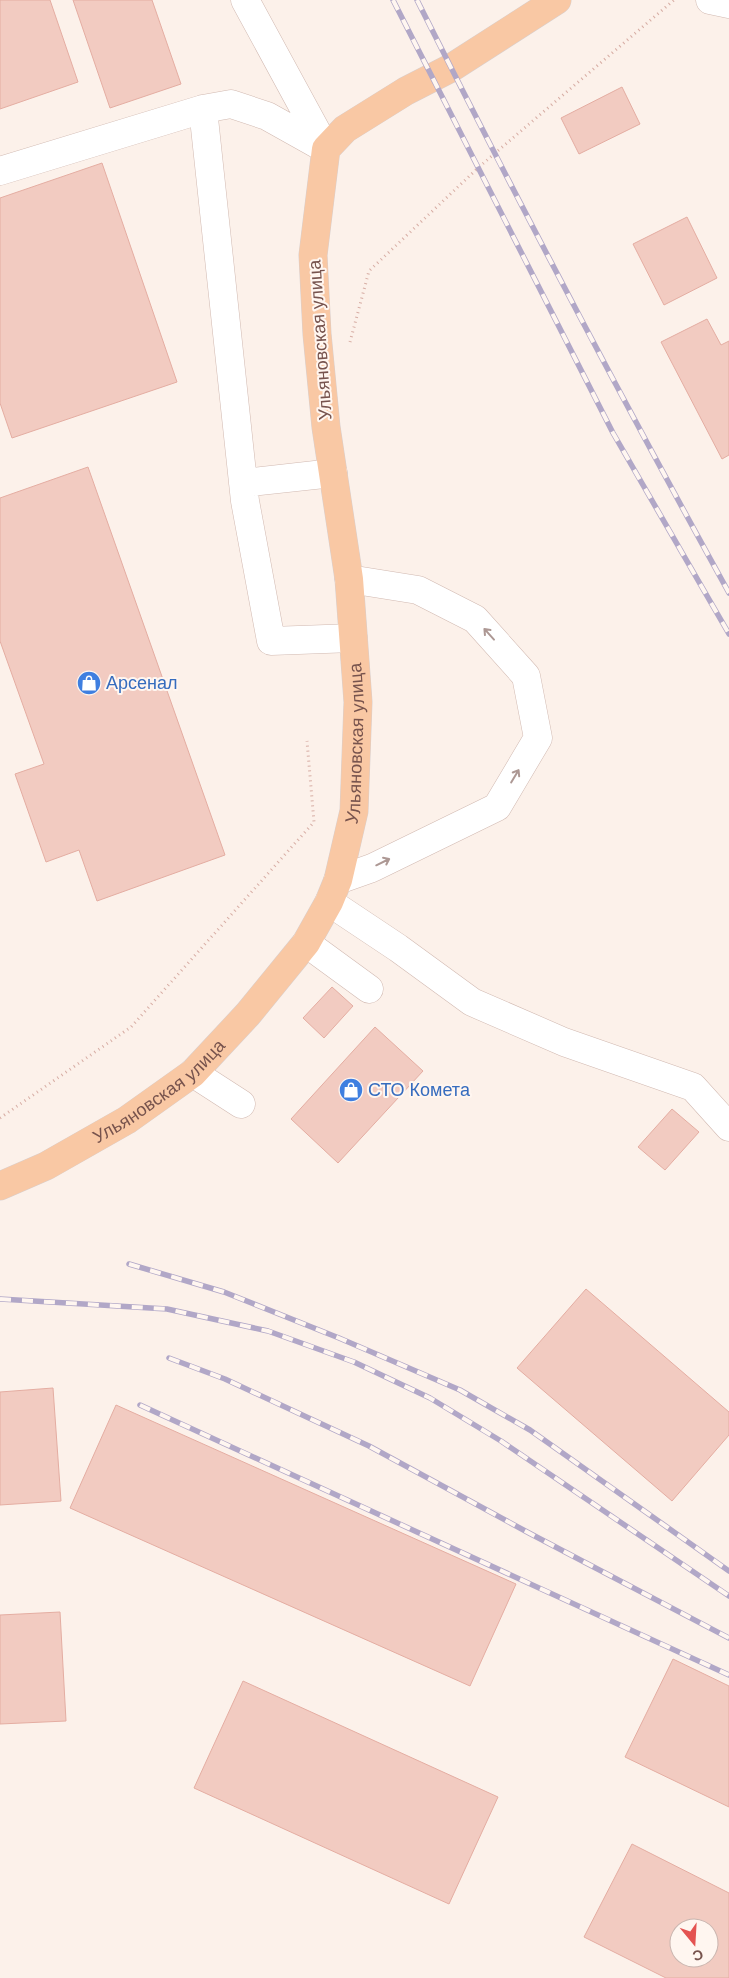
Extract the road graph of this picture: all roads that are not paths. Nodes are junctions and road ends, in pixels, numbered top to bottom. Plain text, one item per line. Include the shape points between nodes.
1 (245, 0) edge
2 (557, 0) edge
3 (710, 0) edge
4 (729, 4) edge
5 (203, 109) junction
6 (326, 149) junction
7 (0, 171) edge
8 (333, 473) junction
9 (243, 484) junction
10 (348, 579) junction
11 (353, 638) junction
12 (334, 891) junction
13 (306, 944) junction
14 (369, 989) dead end
15 (193, 1073) junction
16 (241, 1104) dead end
17 (729, 1127) edge
18 (0, 1186) edge

1 - 6 street
2 - 6 main road via 451,68 406,91 345,129
3 - 4 street
5 - 6 street via 231,104 267,116
5 - 7 street
5 - 9 street
6 - 8 main road, Ульяновская улица via 313,255 316,334
8 - 9 street
8 - 10 main road, Ульяновская улица
9 - 11 street via 271,641
10 - 11 main road, Ульяновская улица
12 -> 10 street via 372,868 497,807 538,738 526,676 475,619 418,590
11 - 12 main road, Ульяновская улица via 358,702 354,811
12 - 13 main road, Ульяновская улица
12 - 17 street via 398,948 472,1002 564,1042 693,1087
13 - 14 street
13 - 15 main road, Ульяновская улица
15 - 16 street
15 - 18 main road, Ульяновская улица via 127,1120 46,1166

